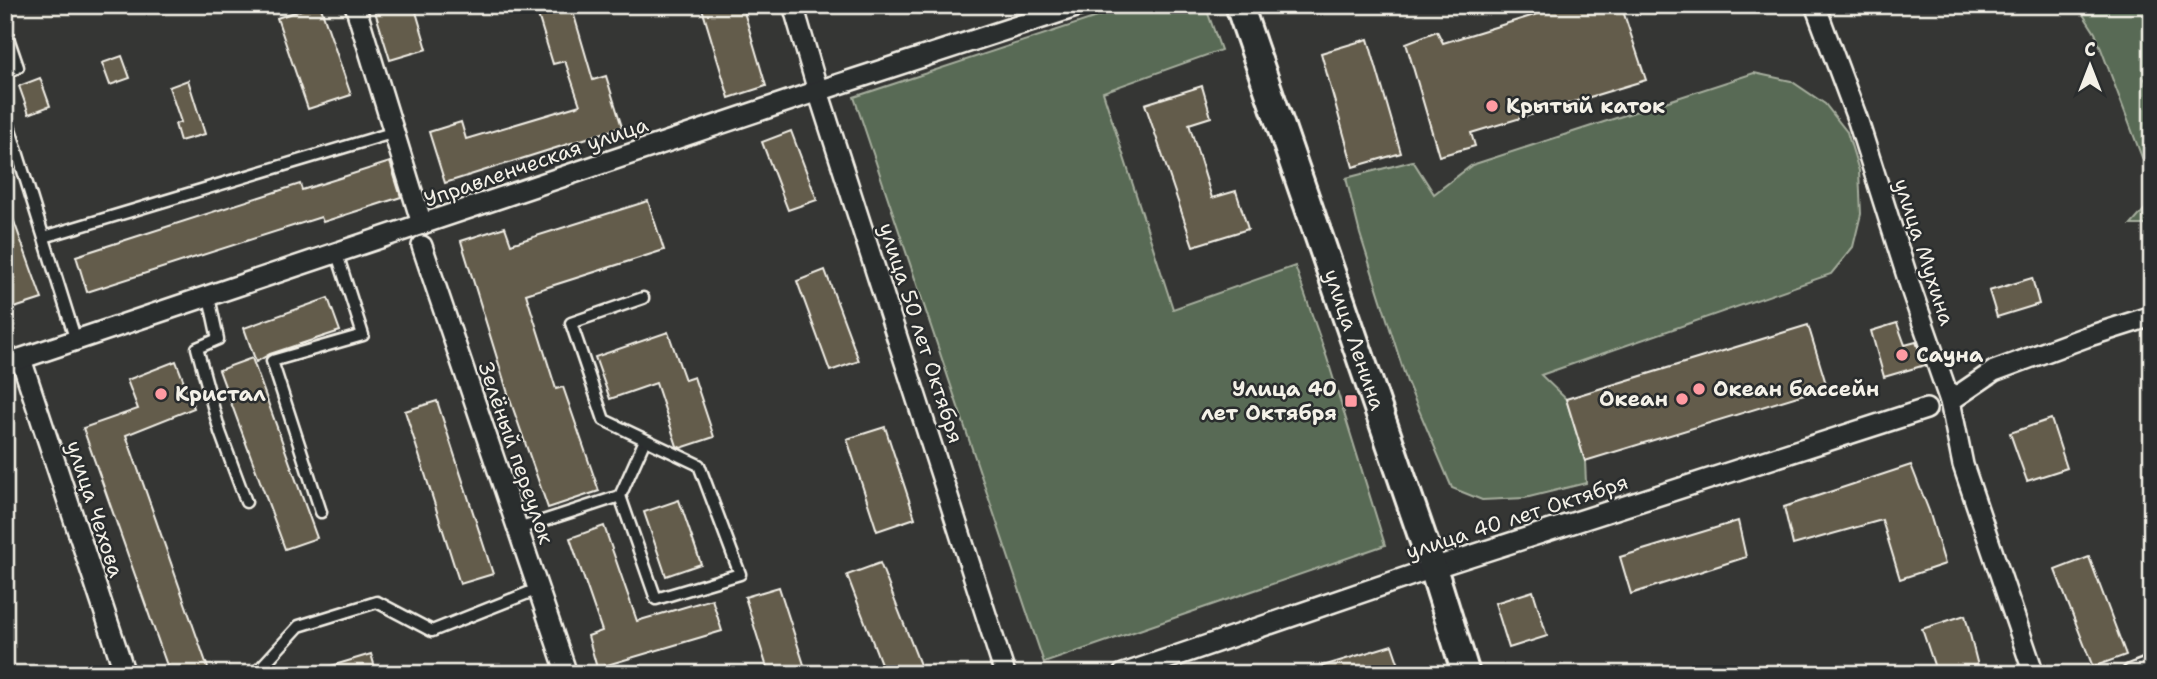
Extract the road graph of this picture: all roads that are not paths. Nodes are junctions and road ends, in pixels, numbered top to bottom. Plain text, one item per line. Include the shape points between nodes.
1 (355, 5) edge
2 (793, 5) edge
3 (1083, 5) edge
4 (1239, 5) edge
5 (1815, 5) edge
6 (5, 29) edge
7 (5, 74) edge
8 (818, 91) junction
9 (5, 113) edge
10 (395, 132) junction
11 (422, 224) junction
12 (44, 237) junction
13 (422, 246) dead end
14 (337, 254) junction
15 (209, 297) junction
16 (643, 298) dead end
17 (2152, 316) edge
18 (76, 341) junction
19 (13, 362) edge
20 (1950, 401) junction
21 (1926, 409) dead end
22 (645, 440) junction
23 (620, 496) junction
24 (246, 502) dead end
25 (321, 512) dead end
26 (518, 529) junction
27 (1433, 568) junction
28 (538, 589) junction
29 (2152, 666) edge
30 (125, 674) edge
31 (255, 674) edge
32 (567, 674) edge
33 (1005, 674) edge
34 (1123, 674) edge
35 (1466, 674) edge
36 (2034, 674) edge
37 (2132, 674) edge

1 - 10 street
2 - 8 street, улица 50 лет Октября
3 - 8 street, Управленческая улица
4 - 27 main road, улица Ленина
5 - 20 street, улица Мухина
6 - 7 lane via 18,67
8 - 11 street, Управленческая улица
8 - 33 street, улица 50 лет Октября
9 - 12 lane
10 - 11 street
10 - 12 lane
11 - 14 street, Управленческая улица
12 - 18 lane
13 - 26 street, Зелёный переулок
14 - 15 street, Управленческая улица
14 - 25 lane via 363,335 272,360
15 - 18 street, Управленческая улица
15 - 24 lane via 218,339 197,348 220,432
16 - 22 lane via 571,323 604,421
17 - 20 street via 1994,372
18 - 19 street, Управленческая улица
19 - 30 street, улица Чехова
20 - 36 street, улица Мухина via 1963,465
21 - 27 street, улица 40 лет Октября
22 - 23 lane
22 - 23 lane via 699,465 740,575 656,599
23 - 26 lane
26 - 28 street, Зелёный переулок
27 - 34 street, улица 40 лет Октября
27 - 35 main road, улица Ленина
28 - 31 lane via 432,631 377,602 299,626
28 - 32 street, Зелёный переулок
29 - 37 street

